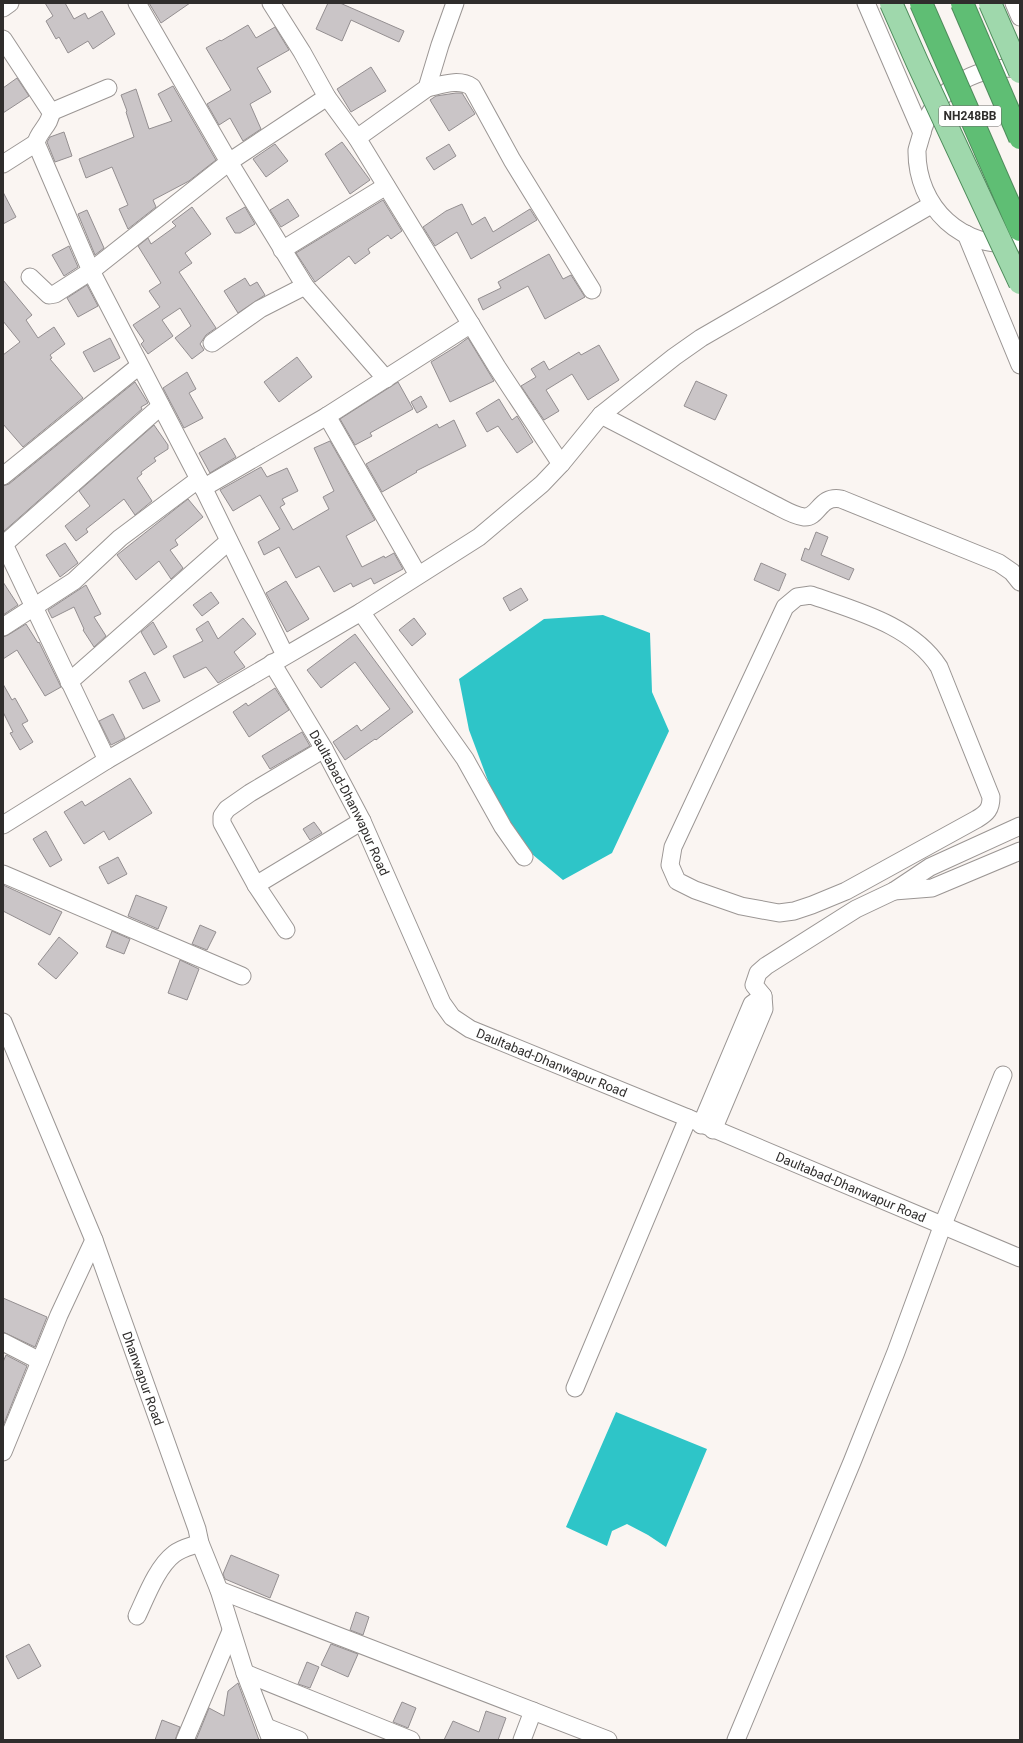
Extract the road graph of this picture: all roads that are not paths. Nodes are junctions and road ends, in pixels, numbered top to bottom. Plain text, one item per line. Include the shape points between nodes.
1 (10, 3) edge
2 (137, 3) edge
3 (272, 3) edge
4 (455, 3) edge
5 (866, 3) edge
6 (891, 3) edge
7 (921, 3) edge
8 (962, 3) edge
9 (990, 3) edge
10 (1014, 3) edge
11 (3, 8) edge
12 (1020, 17) edge
13 (3, 39) edge
14 (1020, 71) edge
15 (108, 88) dead end
16 (427, 88) junction
17 (327, 97) junction
18 (51, 112) junction
19 (922, 133) junction
20 (357, 138) junction
21 (1020, 138) edge
22 (36, 143) junction
23 (229, 162) junction
24 (3, 164) edge
25 (386, 186) junction
26 (931, 205) junction
27 (1020, 230) edge
28 (966, 234) junction
29 (1020, 242) edge
30 (282, 250) junction
31 (91, 271) junction
32 (30, 277) dead end
33 (1020, 283) edge
34 (305, 286) junction
35 (592, 290) dead end
36 (471, 324) junction
37 (212, 343) dead end
38 (1020, 365) edge
39 (139, 366) junction
40 (386, 379) junction
41 (161, 406) junction
42 (601, 415) junction
43 (328, 416) junction
44 (561, 464) junction
45 (3, 476) edge
46 (201, 484) junction
47 (230, 541) junction
48 (3, 544) edge
49 (418, 575) junction
50 (1020, 582) edge
51 (33, 608) junction
52 (361, 612) junction
53 (3, 627) edge
54 (278, 659) junction
55 (69, 682) junction
56 (324, 749) junction
57 (107, 760) junction
58 (362, 821) junction
59 (3, 825) edge
60 (1020, 826) edge
61 (1020, 851) edge
62 (524, 857) dead end
63 (3, 874) edge
64 (256, 885) junction
65 (846, 891) junction
66 (894, 891) junction
67 (856, 909) junction
68 (286, 930) dead end
69 (242, 976) dead end
70 (3, 1022) edge
71 (1003, 1075) dead end
72 (701, 1124) junction
73 (942, 1227) junction
74 (94, 1240) junction
75 (1020, 1258) edge
76 (3, 1342) edge
77 (40, 1361) junction
78 (575, 1388) dead end
79 (7, 1434) edge
80 (3, 1452) edge
81 (200, 1543) junction
82 (219, 1590) junction
83 (137, 1616) dead end
84 (231, 1631) junction
85 (245, 1673) junction
86 (533, 1711) junction
87 (268, 1734) edge
88 (186, 1740) edge
89 (299, 1740) edge
90 (411, 1740) edge
91 (522, 1740) edge
92 (608, 1740) edge
93 (736, 1740) edge

1 - 11 street
2 - 23 street
3 - 17 street
4 - 16 street
5 - 19 street
6 - 33 main road, bridge
7 - 27 highway, NH248BB, bridge
8 - 21 highway, NH248BB, bridge
9 - 14 main road, bridge
10 - 12 street
13 - 18 street
14 - 19 street via 990,69 963,79 940,97 924,122
15 - 18 street
16 - 20 street
16 - 35 street via 459,82 472,87 512,160
17 - 20 street
17 - 23 street
18 - 22 street via 50,119
19 - 26 street via 917,150 920,178
20 - 25 street
22 - 24 street
22 - 31 street, Daultabad-Dhanwapur Road
23 - 30 street
23 - 31 street
25 - 30 street
25 - 36 street
26 - 28 street via 951,226
26 - 42 street via 701,338
28 - 29 street via 976,240 1005,245
28 - 38 street
30 - 34 street
31 - 32 street via 52,295
31 - 39 street, Daultabad-Dhanwapur Road
34 - 37 street via 260,309
34 - 40 street
36 - 40 street
36 - 44 street
39 - 41 street, Daultabad-Dhanwapur Road
39 - 45 street
40 - 43 street
41 - 46 street, Daultabad-Dhanwapur Road
41 - 48 street
42 - 44 street
42 - 50 street via 797,515 811,516 827,500 841,499 999,563 1012,572
43 - 46 street
43 - 49 street
44 - 49 street via 542,484 479,537
46 - 47 street, Daultabad-Dhanwapur Road
46 - 51 street via 120,538 74,582
47 - 54 street, Daultabad-Dhanwapur Road
47 - 55 street
48 - 51 street
49 - 52 street
51 - 53 street
51 - 55 street
52 - 54 street
52 - 62 street via 465,759 503,827
54 - 56 street, Daultabad-Dhanwapur Road
54 - 57 street
55 - 57 street
56 - 58 street, Daultabad-Dhanwapur Road
56 - 64 street via 227,808 222,816 222,824
57 - 59 street
58 - 64 street
58 - 72 street, Daultabad-Dhanwapur Road via 442,1003 452,1017 470,1029
60 - 66 street via 930,867
61 - 66 street via 932,888
63 - 69 street
64 - 68 street
65 - 65 street via 987,813 991,805 991,796 939,667 931,655 891,626 864,614 811,595 796,597 785,607 674,847 670,865 677,881 695,890 741,906 779,913 794,911
65 - 67 street
66 - 67 street
67 - 72 street via 758,973 754,985 763,996 764,1009
70 - 74 street, Dhanwapur Road
71 - 73 street
72 - 73 street, Daultabad-Dhanwapur Road
72 - 78 street
73 - 75 street, Daultabad-Dhanwapur Road
73 - 93 street via 852,1462
74 - 77 street
74 - 81 street, Dhanwapur Road
76 - 77 street
77 - 79 street
79 - 80 street
81 - 82 street, Dhanwapur Road
81 - 83 street via 174,1553 152,1582
82 - 84 street, Dhanwapur Road
82 - 86 street
84 - 85 street, Dhanwapur Road
84 - 88 street
85 - 87 street, Dhanwapur Road
85 - 90 street
86 - 91 street
86 - 92 street
87 - 89 street

